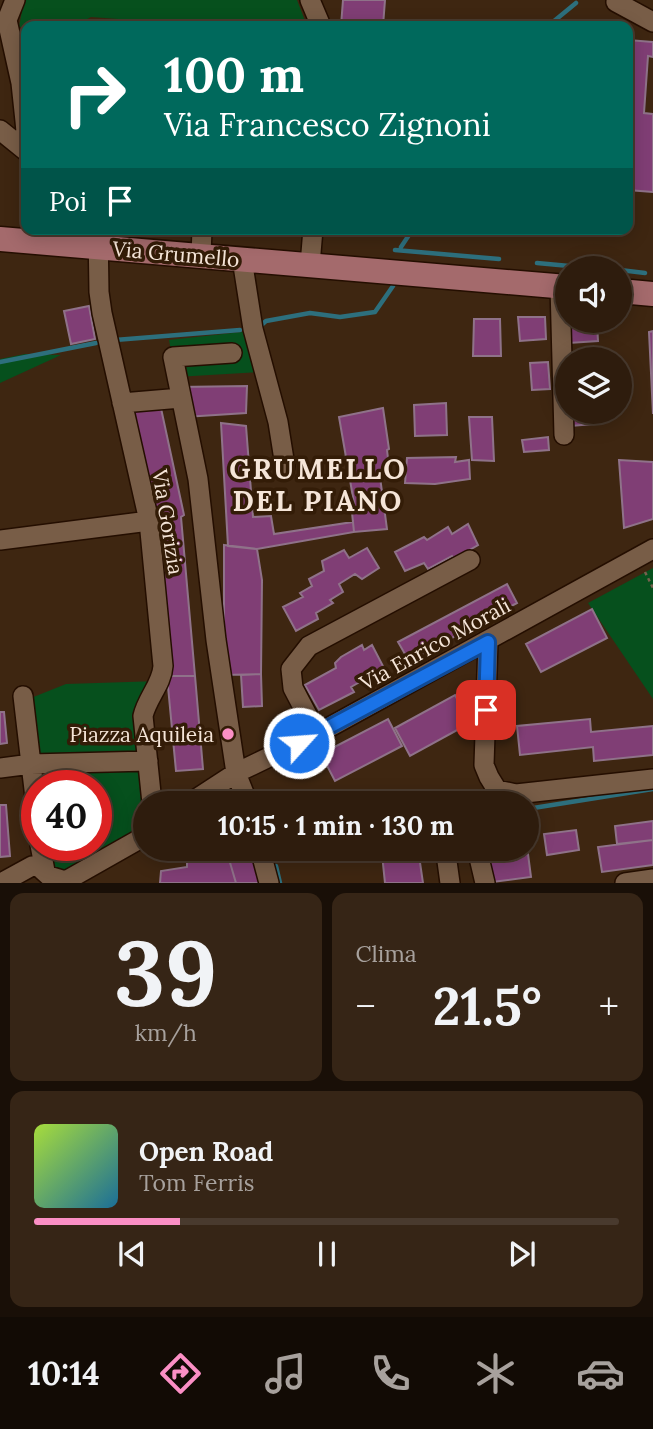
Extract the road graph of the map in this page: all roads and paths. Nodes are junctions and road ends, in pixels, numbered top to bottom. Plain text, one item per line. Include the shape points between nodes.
1 (15, 0) edge
2 (310, 0) edge
3 (616, 2) dead end
4 (319, 21) edge
5 (653, 22) edge
6 (21, 83) edge
7 (0, 130) edge
8 (21, 146) edge
9 (202, 235) edge
10 (312, 235) edge
11 (98, 238) edge
12 (0, 239) edge
13 (201, 256) junction
14 (242, 259) junction
15 (310, 265) junction
16 (555, 286) edge
17 (632, 292) edge
18 (653, 294) edge
19 (563, 333) edge
20 (232, 353) dead end
21 (181, 398) junction
22 (122, 403) junction
23 (564, 435) dead end
24 (285, 466) dead end
25 (149, 521) junction
26 (0, 540) edge
27 (653, 549) edge
28 (470, 560) dead end
29 (488, 642) junction
30 (23, 696) dead end
31 (317, 734) junction
32 (148, 761) junction
33 (31, 764) junction
34 (0, 768) edge
35 (32, 770) edge
36 (236, 773) junction
37 (653, 779) edge
38 (151, 791) edge
39 (208, 791) edge
40 (243, 791) edge
41 (497, 791) edge
42 (539, 791) edge
43 (133, 843) edge
44 (43, 861) edge
45 (263, 861) edge
46 (447, 861) edge
47 (480, 861) edge
48 (45, 871) junction
49 (653, 879) edge
50 (64, 882) edge
51 (1, 883) edge
52 (269, 883) edge
53 (450, 883) edge
54 (485, 883) edge
55 (625, 883) edge

1 - 6 street via 7,20
2 - 4 street
3 - 5 street
7 - 8 street
9 - 13 street
10 - 15 street
11 - 12 main road, Via Grumello
11 - 13 main road, Via Grumello
11 - 22 street, Via Gorizia via 99,292
13 - 14 main road, Via Grumello
14 - 15 main road, Via Grumello
14 - 24 street
15 - 16 main road, Via Grumello
17 - 18 main road
19 - 23 street
20 - 21 street via 173,357
21 - 22 street
21 - 36 street via 198,480
22 - 25 street, Via Gorizia
25 - 26 street
25 - 32 street, Via Gorizia via 163,673 143,716
27 - 29 street, Via Enrico Morali
28 - 31 street via 309,646 291,669 293,688
29 - 31 street, Via Enrico Morali
29 - 41 street via 484,765
30 - 33 street
31 - 36 street, Via Enrico Morali
32 - 33 street
32 - 38 street, Via Gorizia
33 - 34 street
33 - 35 street
36 - 39 street
36 - 40 street
37 - 42 street
43 - 50 street
44 - 48 street
45 - 52 street
46 - 53 street
47 - 54 street
48 - 50 street
48 - 51 street via 32,866
49 - 55 street

